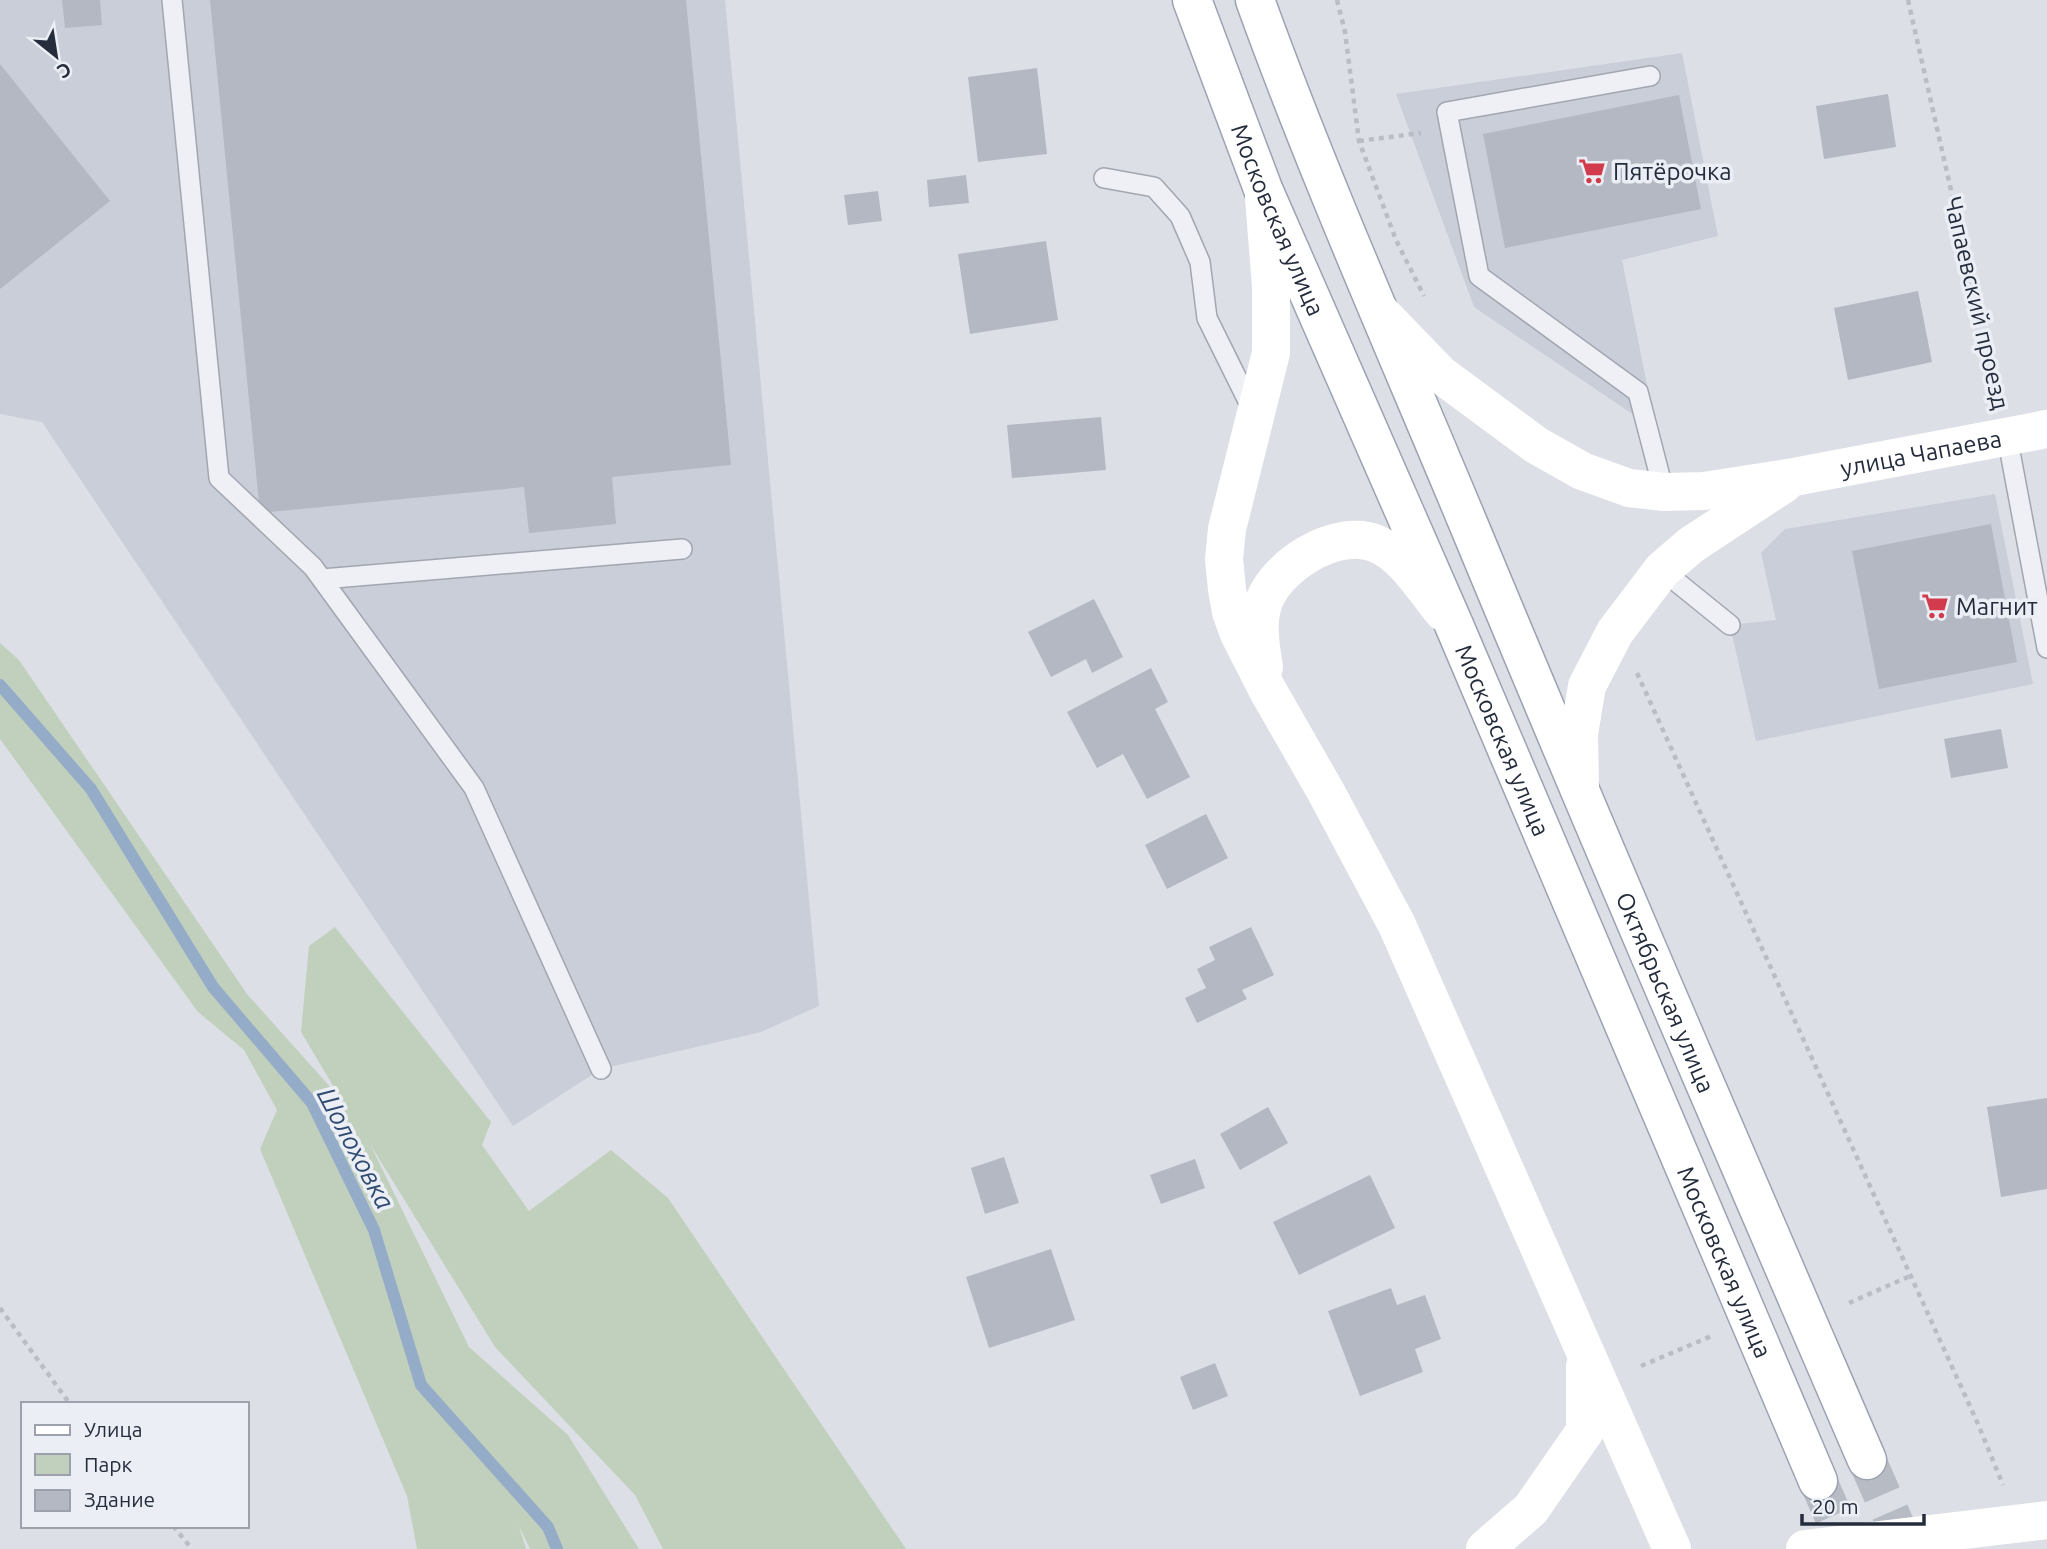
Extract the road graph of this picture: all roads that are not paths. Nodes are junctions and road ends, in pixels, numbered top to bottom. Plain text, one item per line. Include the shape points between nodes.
1 (172, 0) edge
2 (1192, 0) edge
3 (1255, 0) edge
4 (1650, 76) dead end
5 (1104, 178) dead end
6 (1263, 188) junction
7 (1379, 310) junction
8 (1254, 414) junction
9 (2047, 429) edge
10 (2007, 436) junction
11 (1794, 477) junction
12 (1664, 492) junction
13 (682, 549) dead end
14 (1662, 570) junction
15 (322, 579) junction
16 (1454, 625) junction
17 (1730, 625) dead end
18 (2047, 648) edge
19 (1267, 690) junction
20 (1580, 795) junction
21 (601, 1069) dead end
22 (1585, 1350) junction
23 (1867, 1461) tunnel mouth
24 (1818, 1481) tunnel mouth
25 (2047, 1520) edge
26 (1485, 1549) edge
27 (1672, 1549) edge
28 (1805, 1549) edge

1 - 15 lane via 219,478
2 - 6 street, Московская улица
3 - 7 street
4 - 12 lane via 1447,112 1479,276 1638,392
5 - 8 lane via 1154,187 1180,216 1200,262 1207,318
6 - 8 street via 1272,321 1270,353
6 - 16 street, Московская улица
7 - 12 street, улица Чапаева via 1440,374 1536,445 1617,484
7 - 20 street, Октябрьская улица
8 - 19 street via 1224,559 1231,612
9 - 10 street, улица Чапаева
10 - 11 street, улица Чапаева
10 - 18 lane, Чапаевский проезд
11 - 12 street, улица Чапаева via 1704,491
11 - 14 street via 1691,545
13 - 15 lane
14 - 17 lane
14 - 20 street via 1615,632 1587,686 1579,734
15 - 21 lane via 474,788
16 - 19 street via 1399,559 1376,543 1347,540 1325,545 1292,564 1273,584 1262,607 1260,644
16 - 24 street, Московская улица
19 - 22 street via 1397,925
20 - 23 street, Октябрьская улица
22 - 26 street via 1585,1430 1531,1509
22 - 27 street
25 - 28 street

